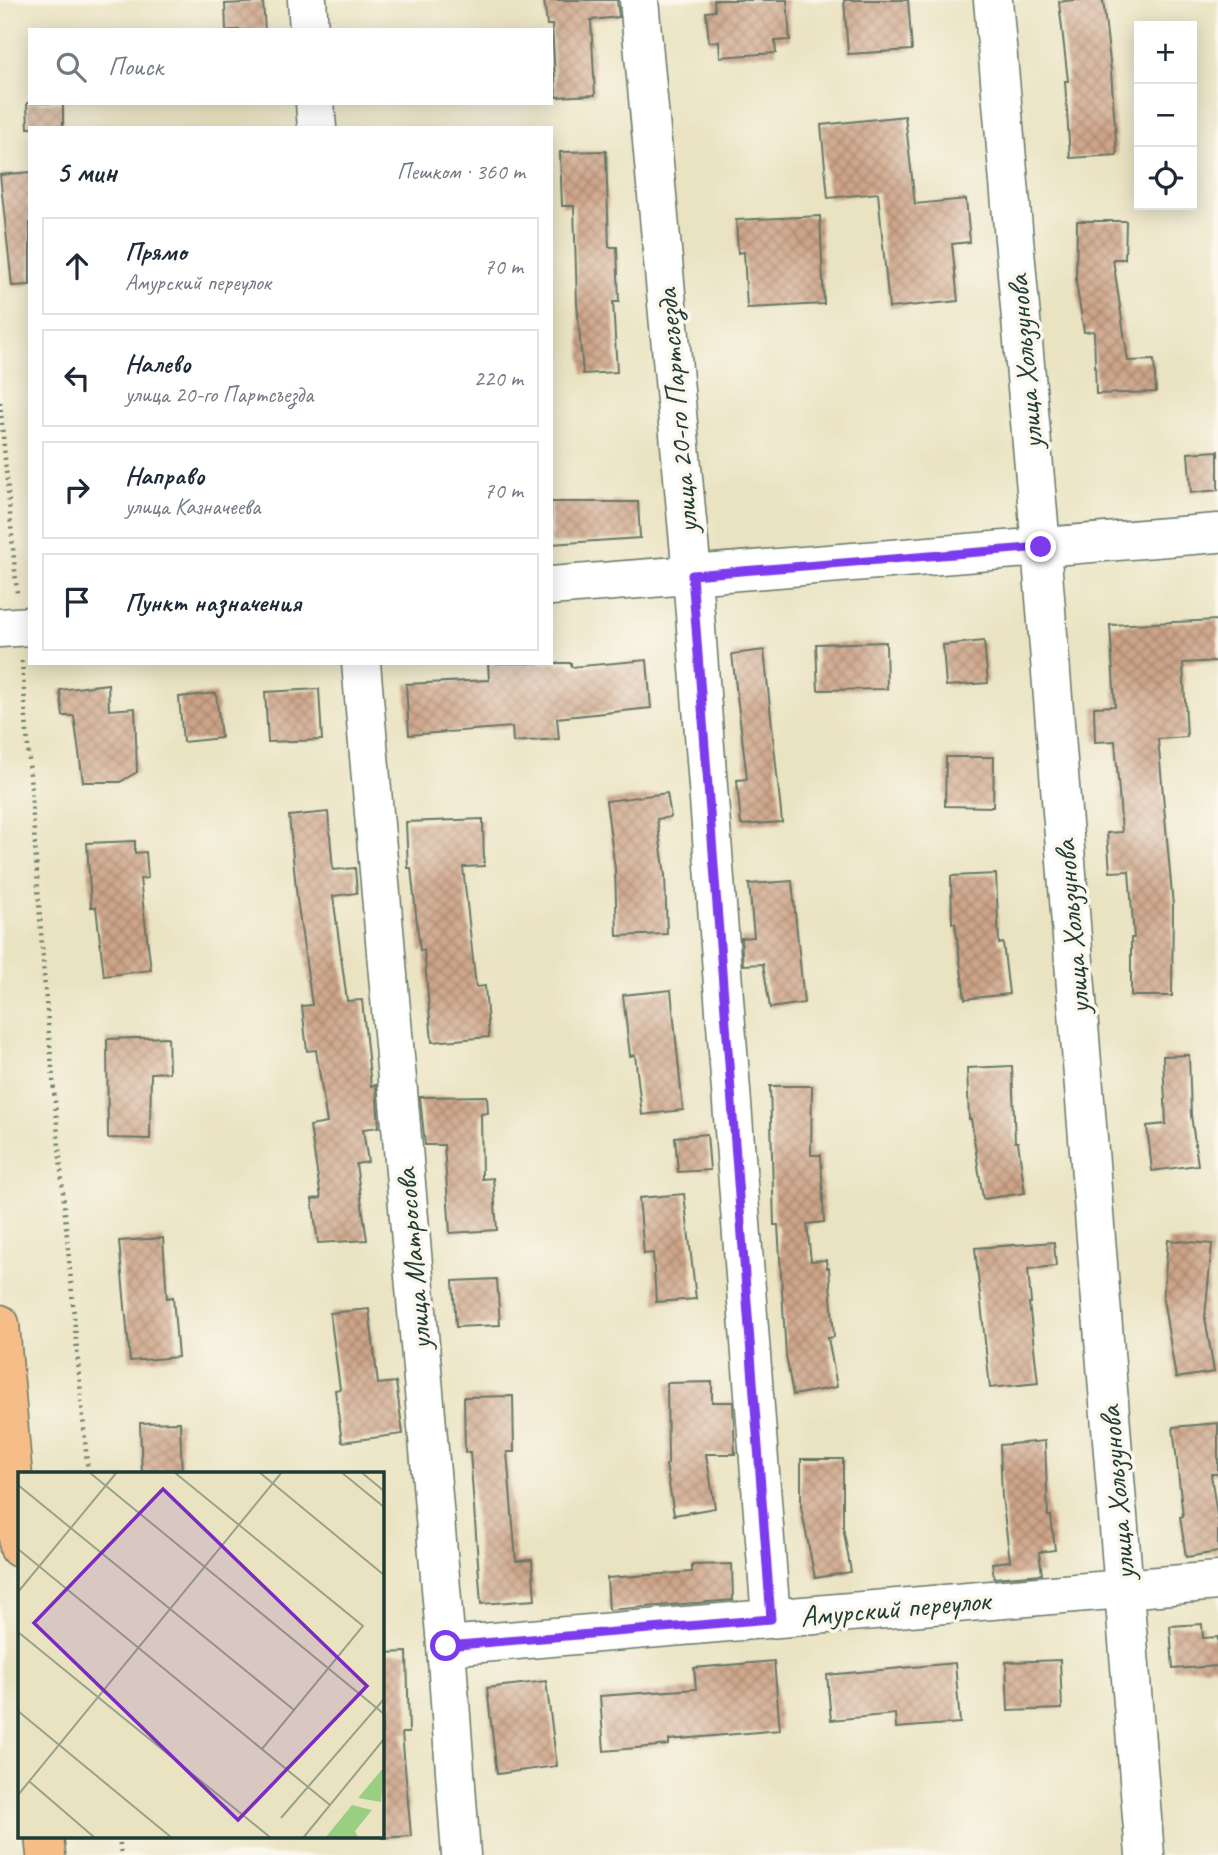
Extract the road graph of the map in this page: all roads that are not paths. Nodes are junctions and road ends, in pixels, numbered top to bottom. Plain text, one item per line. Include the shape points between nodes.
1 (307, 0) edge
2 (639, 0) edge
3 (993, 0) edge
4 (309, 28) edge
5 (315, 105) edge
6 (317, 126) edge
7 (1218, 533) edge
8 (1041, 547) junction
9 (692, 575) junction
10 (553, 586) edge
11 (361, 665) edge
12 (0, 1324) edge
13 (18, 1536) edge
14 (1218, 1581) edge
15 (1124, 1589) junction
16 (771, 1619) junction
17 (446, 1646) junction
18 (461, 1855) edge
19 (1145, 1855) edge

1 - 4 street
2 - 9 street, улица 20-го Партсъезда
3 - 8 street, улица Хользунова
5 - 6 street
7 - 8 street
8 - 9 street
8 - 15 street, улица Хользунова
9 - 10 street
9 - 16 street, улица 20-го Партсъезда
11 - 17 street, улица Матросова
12 - 13 main road
14 - 15 street, Амурский переулок
15 - 16 street, Амурский переулок
15 - 19 street, улица Хользунова
16 - 17 street, Амурский переулок
17 - 18 street, улица Матросова

